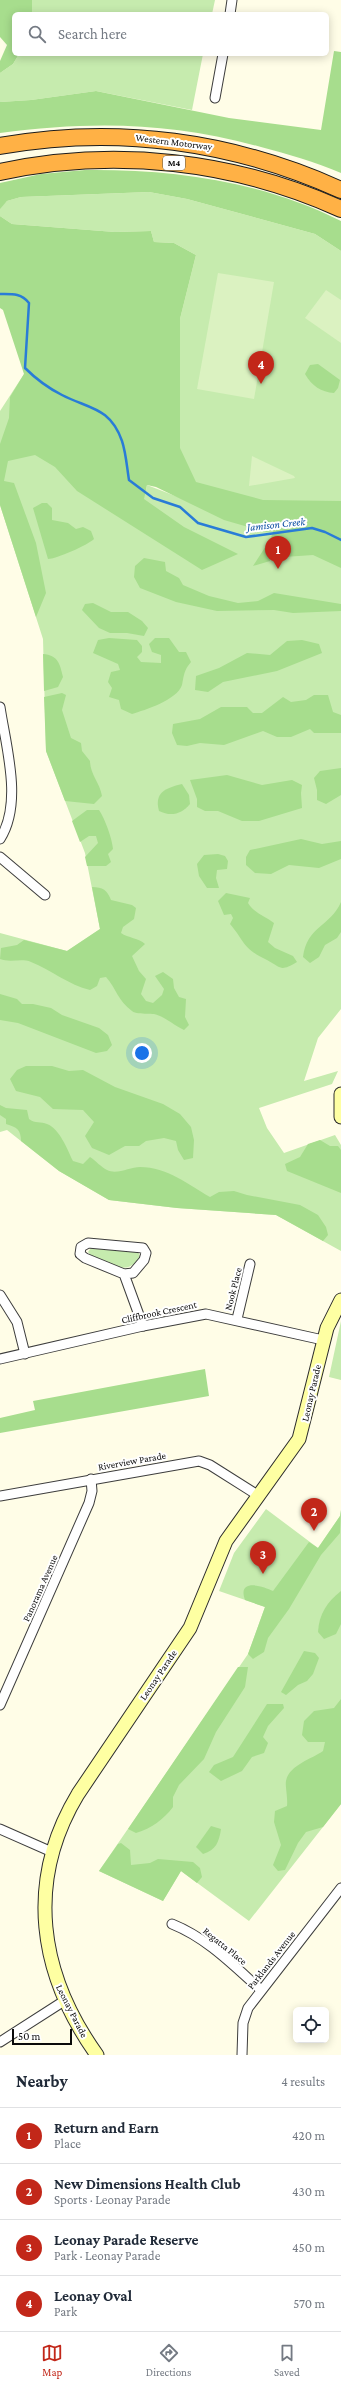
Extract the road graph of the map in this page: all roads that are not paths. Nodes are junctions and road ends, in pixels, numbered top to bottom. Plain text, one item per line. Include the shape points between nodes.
1 (232, 0) edge
2 (230, 12) edge
3 (223, 56) edge
4 (215, 98) dead end
5 (0, 146) edge
6 (296, 170) junction
7 (0, 172) edge
8 (341, 183) edge
9 (341, 190) edge
10 (341, 210) edge
11 (0, 707) edge
12 (3, 753) edge
13 (0, 839) edge
14 (0, 856) edge
15 (45, 895) dead end
16 (341, 1094) edge
17 (341, 1117) edge
18 (250, 1264) dead end
19 (124, 1274) junction
20 (0, 1295) edge
21 (341, 1300) edge
22 (236, 1319) junction
23 (143, 1326) junction
24 (323, 1340) junction
25 (25, 1354) junction
26 (0, 1359) edge
27 (91, 1479) junction
28 (0, 1496) edge
29 (260, 1496) junction
30 (0, 1704) edge
31 (0, 1829) edge
32 (52, 1852) junction
33 (341, 1888) edge
34 (172, 1924) dead end
35 (261, 1990) junction
36 (64, 2001) junction
37 (0, 2042) edge
38 (98, 2055) edge
39 (242, 2055) edge

1 - 2 street
3 - 4 street
5 - 6 highway, Western Motorway / M4 via 76,136 150,138 218,148
6 - 8 highway via 318,173
6 - 9 highway, Western Motorway / M4
7 - 10 highway, Western Motorway / M4 via 79,161 170,162 259,179 295,190
11 - 12 street
12 - 13 street via 12,807 8,824
14 - 15 street
16 - 17 street
18 - 22 street, Nook Place
19 - 19 street via 85,1258 80,1254 81,1247 88,1243 143,1248 146,1253 144,1260 133,1273
19 - 23 street
20 - 25 street via 17,1322
21 - 24 street, Leonay Parade
22 - 23 street, Cliffbrook Crescent via 198,1314
22 - 24 street, Cliffbrook Crescent
23 - 25 street, Cliffbrook Crescent
24 - 29 street, Leonay Parade via 301,1435
25 - 26 street, Cliffbrook Crescent
27 - 28 street, Riverview Parade
27 - 29 street, Riverview Parade via 199,1461 210,1465
27 - 30 street, Panorama Avenue via 89,1503
29 - 32 street, Leonay Parade via 224,1544 190,1628 73,1803
31 - 32 street
32 - 36 street, Leonay Parade via 45,1890 44,1914 50,1958
33 - 35 street, Parklands Avenue
34 - 35 street, Regatta Place via 194,1934 221,1954
35 - 39 street, Parklands Avenue via 245,2014
36 - 37 street
36 - 38 street, Leonay Parade

